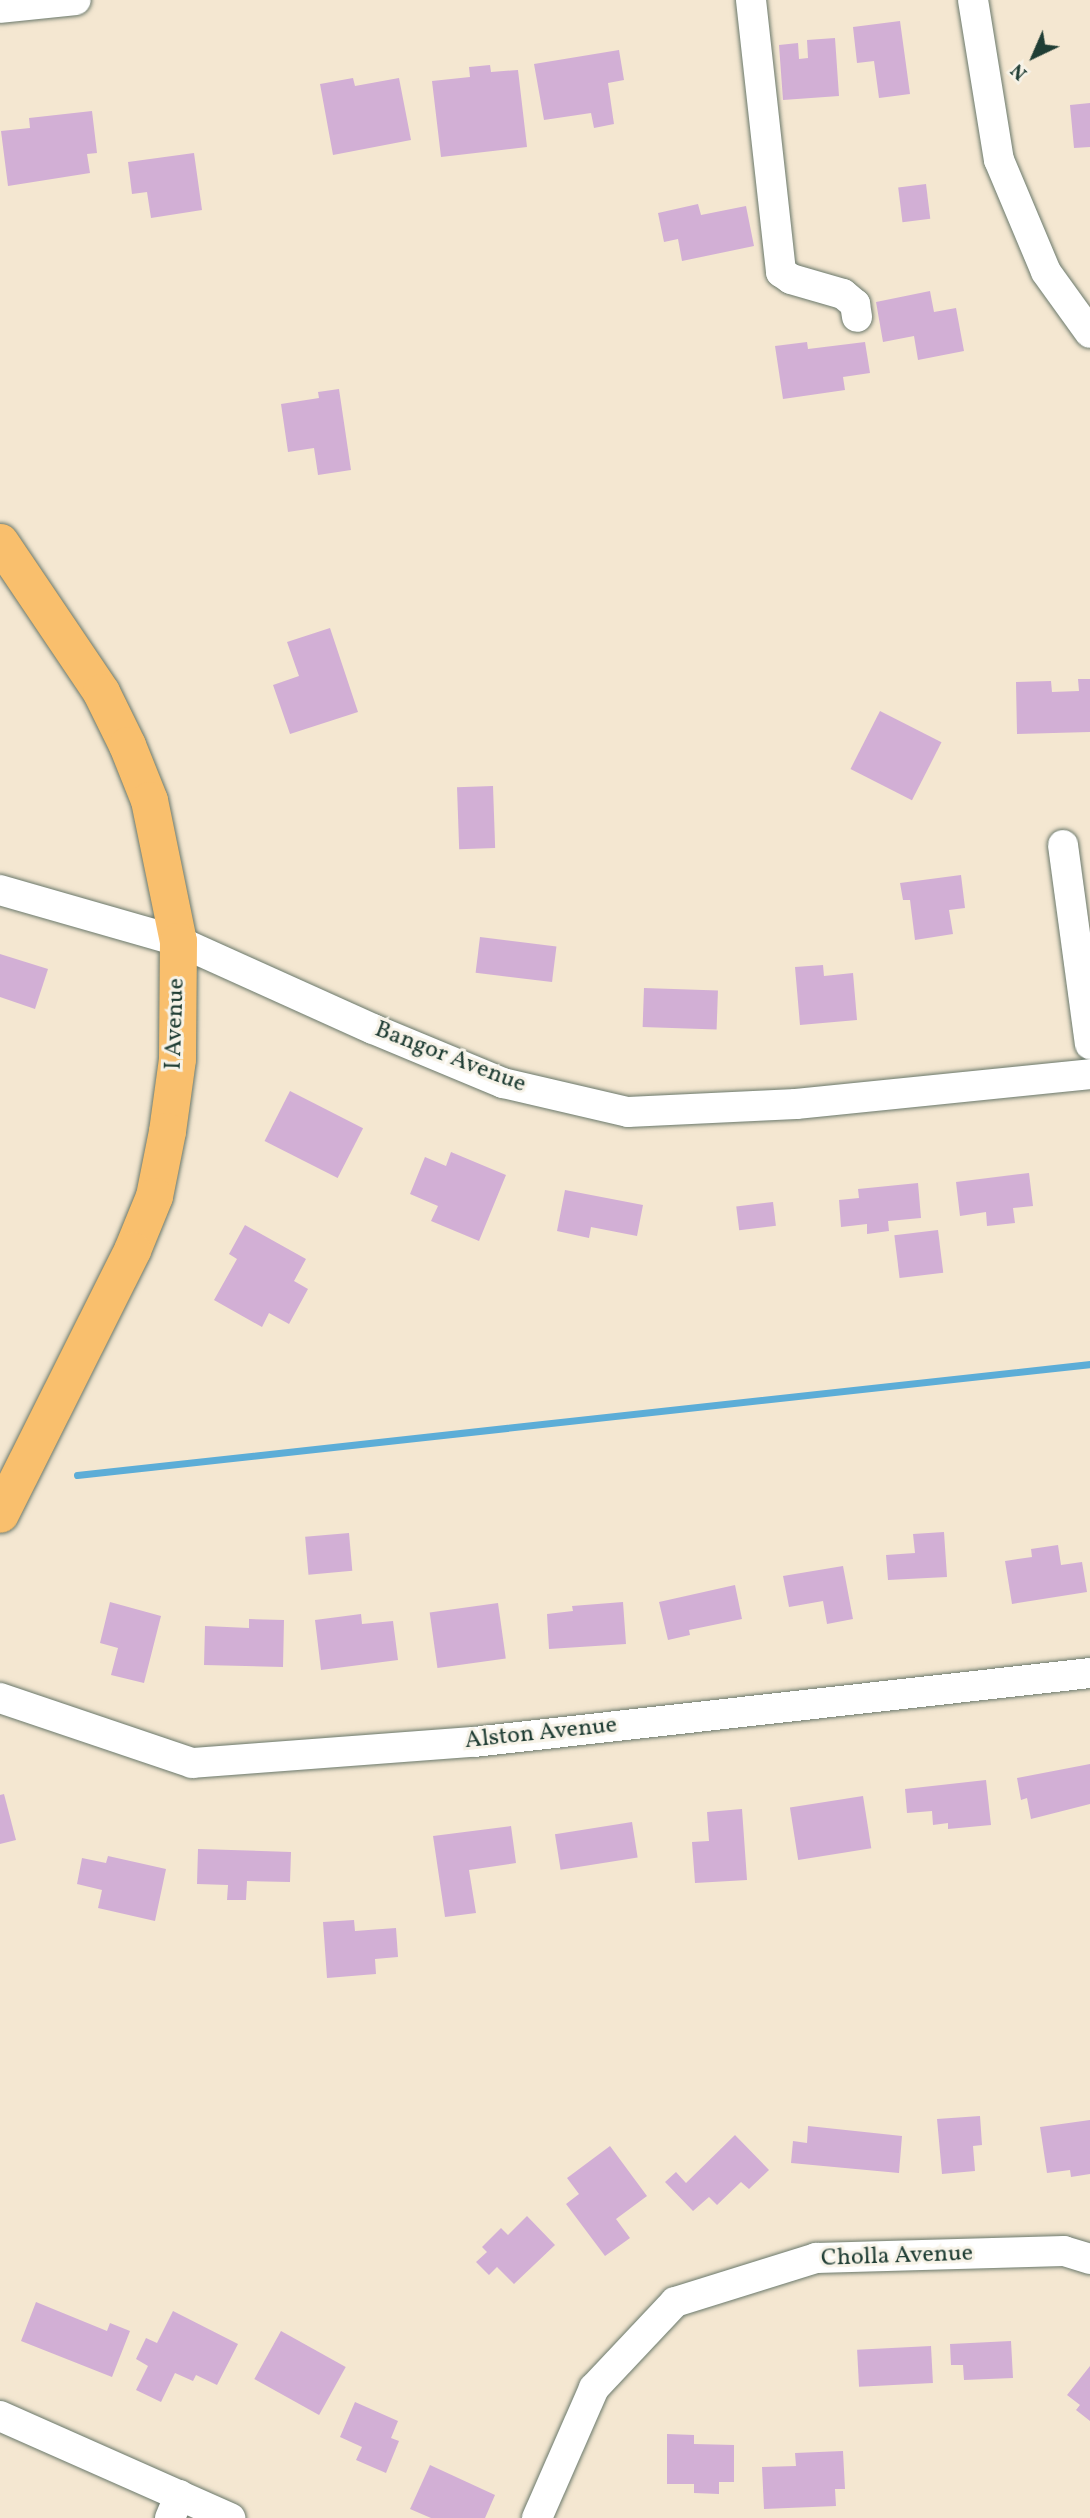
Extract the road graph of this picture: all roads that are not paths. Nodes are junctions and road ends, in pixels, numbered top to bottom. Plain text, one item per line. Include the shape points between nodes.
1 (76, 0) edge
2 (751, 0) edge
3 (973, 0) edge
4 (0, 8) edge
5 (857, 317) dead end
6 (1090, 333) edge
7 (0, 542) edge
8 (1063, 845) dead end
9 (0, 890) edge
10 (178, 941) junction
11 (1090, 1044) edge
12 (1090, 1074) edge
13 (0, 1514) edge
14 (1090, 1673) edge
15 (0, 1698) edge
16 (1090, 2259) edge
17 (0, 2416) edge
18 (175, 2506) edge
19 (230, 2518) edge
20 (537, 2518) edge

1 - 4 street
2 - 5 street via 781,272 843,294 855,304
3 - 6 street via 999,160 1046,272
7 - 10 main road, I Avenue via 101,692 127,746 149,800
8 - 11 street
9 - 10 street, Bangor Avenue
10 - 12 street, Bangor Avenue via 503,1083 628,1112 796,1104
10 - 13 main road, I Avenue via 177,1059 154,1196 132,1250
14 - 15 street, Alston Avenue via 474,1742 192,1763
16 - 20 street, Cholla Avenue via 1064,2251 817,2258 675,2302 594,2388
17 - 18 street
18 - 19 street

